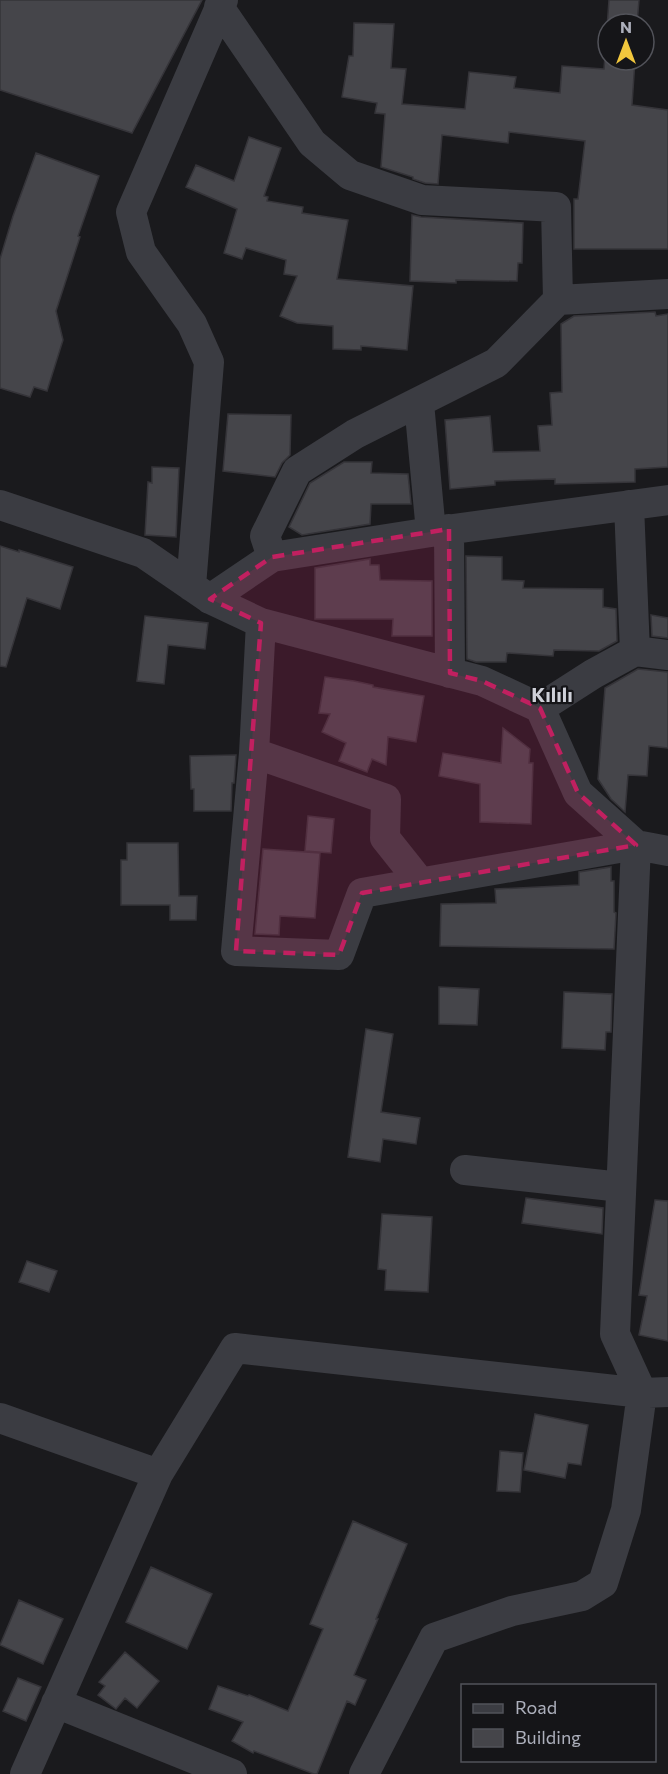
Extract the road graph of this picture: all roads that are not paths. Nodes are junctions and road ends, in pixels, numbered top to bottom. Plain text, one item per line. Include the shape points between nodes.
1 (221, 4) edge
2 (668, 294) edge
3 (558, 300) junction
4 (419, 403) junction
5 (668, 500) edge
6 (0, 505) edge
7 (629, 505) junction
8 (440, 530) junction
9 (272, 557) junction
10 (201, 592) junction
11 (261, 623) junction
12 (635, 651) junction
13 (668, 655) edge
14 (450, 673) junction
15 (540, 708) junction
16 (254, 753) junction
17 (636, 845) junction
18 (668, 851) edge
19 (420, 882) junction
20 (465, 1170) dead end
21 (621, 1187) junction
22 (655, 1392) edge
23 (0, 1418) edge
24 (158, 1474) junction
25 (56, 1703) junction
26 (25, 1774) edge
27 (232, 1774) edge
28 (364, 1774) edge

1 - 3 street via 312,143 350,175 422,200 556,207
1 - 10 street via 131,212 141,252 192,324 209,362
2 - 3 street
3 - 4 street via 496,363
4 - 8 street
4 - 9 street via 356,434 297,471 265,536
5 - 7 street
6 - 10 street via 143,553
7 - 8 street
7 - 12 street
8 - 9 street
8 - 14 street
9 - 10 street
10 - 11 street
11 - 14 street
11 - 16 street
12 - 13 street
12 - 15 street
14 - 15 street via 482,681
15 - 17 street via 578,793
16 - 19 street via 386,799 385,838
16 - 19 street via 236,951 339,955 362,893
17 - 18 street
17 - 19 street
17 - 21 street
20 - 21 street
21 - 22 street via 615,1334
22 - 24 street via 235,1348
22 - 28 street via 626,1510 603,1583 582,1596 512,1611 434,1638
23 - 24 street
24 - 25 street
25 - 26 street
25 - 27 street

